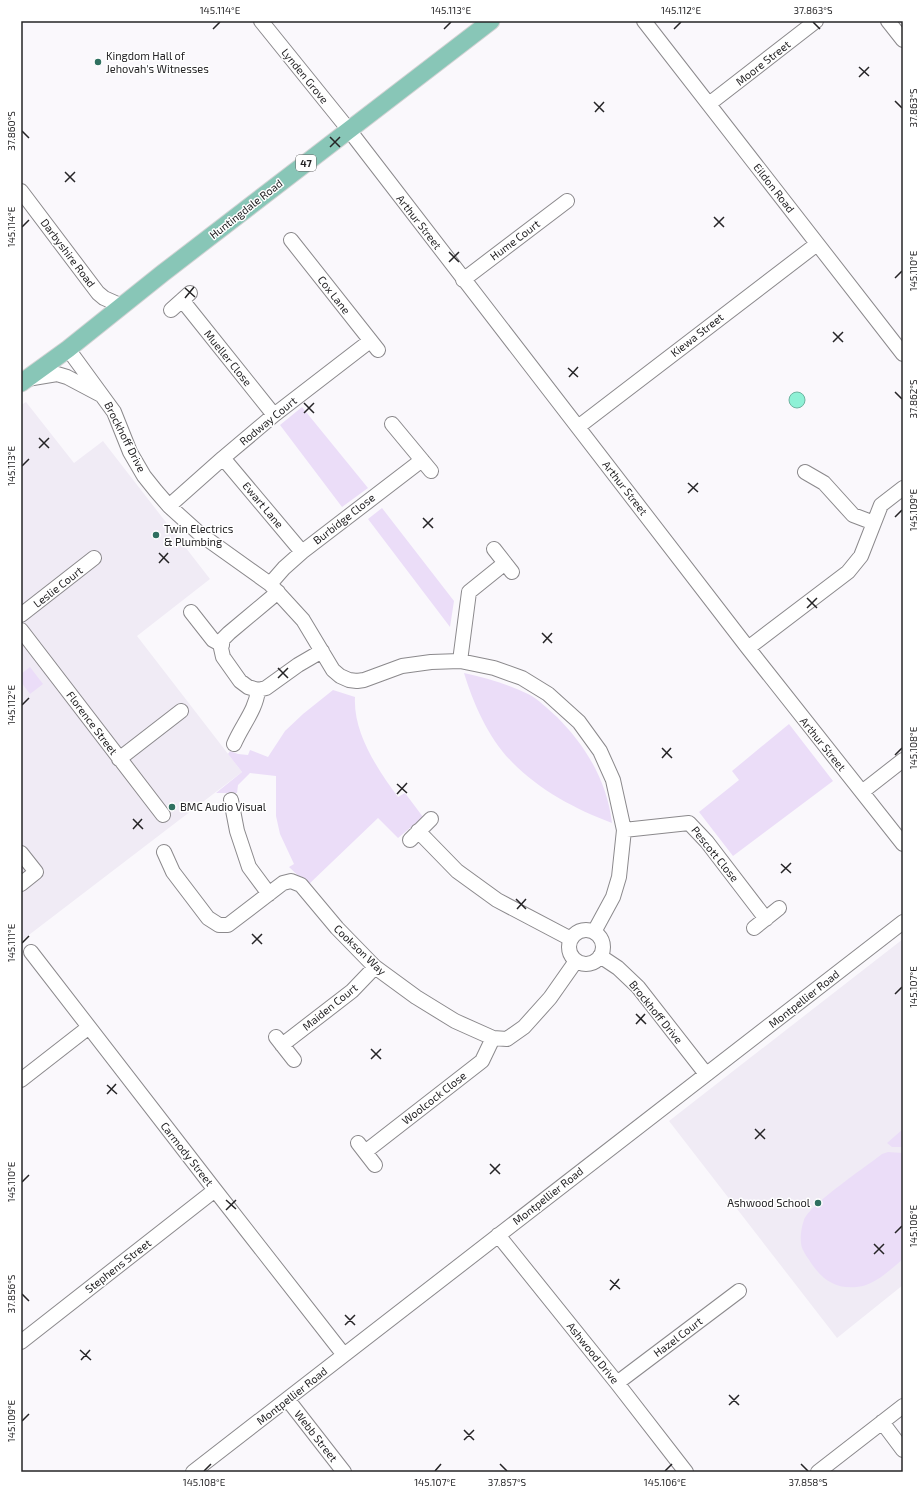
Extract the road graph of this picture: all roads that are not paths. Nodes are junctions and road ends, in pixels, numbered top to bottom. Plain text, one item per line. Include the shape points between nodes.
1 (261, 21) edge
2 (491, 21) edge
3 (644, 21) edge
4 (816, 21) edge
5 (888, 21) edge
6 (903, 40) edge
7 (709, 104) junction
8 (348, 130) junction
9 (21, 191) edge
10 (567, 201) dead end
11 (291, 240) dead end
12 (817, 244) junction
13 (463, 280) junction
14 (122, 306) junction
15 (171, 310) dead end
16 (374, 346) joint
17 (68, 348) junction
18 (903, 354) edge
19 (24, 381) edge
20 (103, 396) junction
21 (274, 415) junction
22 (392, 424) dead end
23 (578, 427) junction
24 (223, 458) junction
25 (422, 460) junction
26 (431, 471) dead end
27 (805, 472) dead end
28 (903, 488) edge
29 (169, 506) junction
30 (874, 523) junction
31 (494, 549) dead end
32 (302, 552) junction
33 (94, 558) dead end
34 (274, 588) junction
35 (191, 612) dead end
36 (21, 615) edge
37 (21, 630) edge
38 (222, 645) junction
39 (748, 648) junction
40 (322, 650) junction
41 (460, 661) junction
42 (258, 690) junction
43 (181, 711) dead end
44 (234, 744) dead end
45 (120, 759) junction
46 (903, 760) edge
47 (862, 792) junction
48 (232, 800) dead end
49 (163, 815) dead end
50 (431, 819) dead end
51 (624, 830) junction
52 (903, 844) edge
53 (165, 850) dead end
54 (21, 853) edge
55 (21, 884) edge
56 (269, 894) junction
57 (779, 908) dead end
58 (766, 918) junction
59 (903, 922) edge
60 (754, 928) dead end
61 (594, 932) junction
62 (571, 939) junction
63 (31, 952) dead end
64 (600, 956) junction
65 (576, 961) junction
66 (375, 967) junction
67 (89, 1027) junction
68 (493, 1038) junction
69 (294, 1060) dead end
70 (706, 1074) junction
71 (21, 1080) edge
72 (376, 1165) dead end
73 (215, 1190) junction
74 (498, 1235) junction
75 (739, 1291) dead end
76 (21, 1342) edge
77 (344, 1355) junction
78 (617, 1383) junction
79 (288, 1400) junction
80 (903, 1406) edge
81 (882, 1422) junction
82 (903, 1450) edge
83 (193, 1472) edge
84 (344, 1472) edge
85 (686, 1472) edge
86 (818, 1472) edge

1 - 8 street, Lynden Grove
2 - 8 main road, Huntingdale Road / 47
3 - 7 street, Eildon Road
4 - 7 street, Moore Street
5 - 6 street
7 - 12 street, Eildon Road
8 - 13 street, Arthur Street
8 - 14 main road, Huntingdale Road / 47
9 - 14 street, Darbyshire Road via 98,293
10 - 13 street, Hume Court
11 - 16 street, Cox Lane
12 - 18 street, Eildon Road
12 - 23 street, Kiewa Street
13 - 23 street, Arthur Street
14 - 17 main road, Huntingdale Road / 47
15 - 21 street, Mueller Close via 186,297
16 - 21 street, Rodway Court
17 - 19 main road, Huntingdale Road / 47
17 - 20 street, Brockhoff Drive
19 - 20 street, Brockhoff Drive via 57,374
20 - 29 street, Brockhoff Drive via 114,412 130,452 144,476
21 - 24 street, Rodway Court
22 - 25 street
23 - 39 street, Arthur Street
24 - 29 street, Rodway Court
24 - 32 street, Ewart Lane
25 - 26 street
25 - 32 street, Burbidge Close
27 - 30 street via 824,483 852,515
28 - 30 street via 881,505
29 - 34 street, Brockhoff Drive via 200,534
30 - 39 street via 862,556 848,572
31 - 41 street via 509,567 476,585 470,592
32 - 34 street, Burbidge Close via 284,568
33 - 36 street, Leslie Court
34 - 38 street, Burbidge Close via 223,639
34 - 40 street, Brockhoff Drive via 303,620
35 - 38 street via 213,640
37 - 45 street, Florence Street
38 - 42 street via 223,657 240,681
39 - 47 street, Arthur Street
40 - 41 street, Brockhoff Drive via 333,670 340,676 358,682 402,666
40 - 42 street via 266,688
41 - 51 street, Brockhoff Drive via 494,668 522,678 548,694 579,722 600,751 613,780
42 - 44 street via 253,710
43 - 45 street
45 - 49 street, Florence Street
46 - 47 street
47 - 52 street, Arthur Street
48 - 56 street via 249,867
50 - 62 street via 414,835 457,871 498,900
51 - 58 street, Pescott Close via 689,823 707,842
51 - 61 street, Brockhoff Drive via 619,877 613,897
53 - 56 street, Cookson Way via 177,878 208,918 219,926 228,925
54 - 55 street via 36,872
56 - 66 street, Cookson Way via 283,883 291,881 301,885 336,928
57 - 58 street
58 - 60 street
59 - 70 street, Montpellier Road
61 - 62 street via 581,931
61 - 64 street via 602,943
62 - 65 street via 569,951
63 - 67 street, Carmody Street
64 - 65 street via 589,964
64 - 70 street, Brockhoff Drive via 618,968 638,987
65 - 68 street via 550,998 524,1028 507,1039
66 - 68 street, Cookson Way via 416,997
66 - 69 street, Maiden Court via 352,991 279,1041
67 - 71 street
67 - 73 street, Carmody Street
68 - 72 street, Woolcock Close via 482,1061 362,1147
70 - 74 street, Montpellier Road
73 - 76 street, Stephens Street
73 - 77 street, Carmody Street
74 - 77 street, Montpellier Road
74 - 78 street, Ashwood Drive
75 - 78 street, Hazel Court
77 - 79 street, Montpellier Road
78 - 85 street, Ashwood Drive
79 - 83 street, Montpellier Road
79 - 84 street, Webb Street
80 - 81 street
81 - 82 street
81 - 86 street

